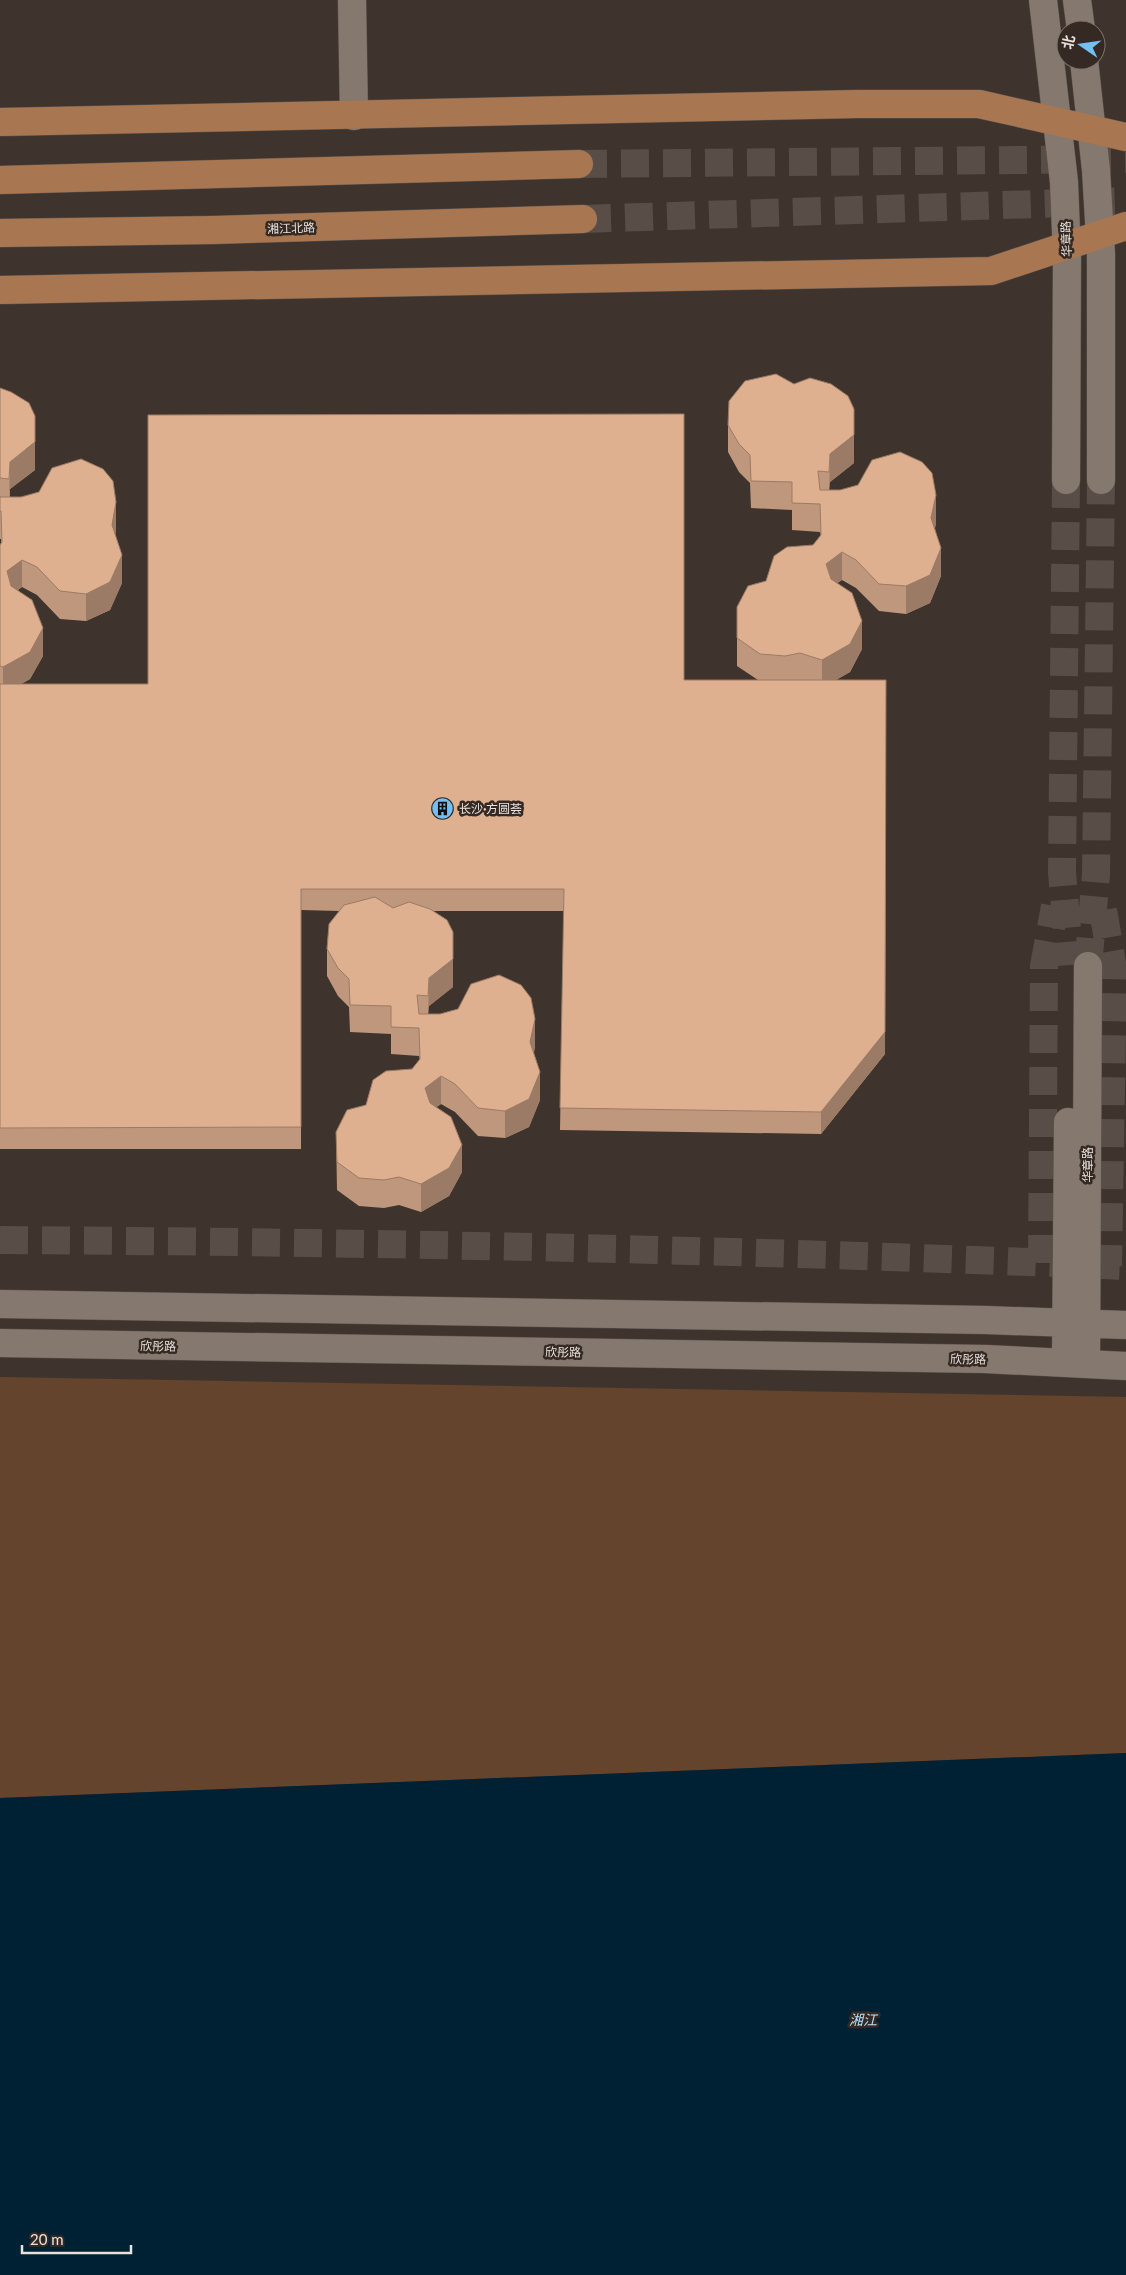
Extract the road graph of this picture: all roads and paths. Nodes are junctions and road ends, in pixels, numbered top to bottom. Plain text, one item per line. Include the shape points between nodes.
1 (352, 0) edge
2 (1043, 0) edge
3 (1077, 0) edge
4 (1080, 20) edge
5 (1085, 70) edge
6 (354, 116) junction
7 (1058, 121) junction
8 (0, 122) edge
9 (1092, 128) junction
10 (1126, 137) edge
11 (579, 164) tunnel mouth
12 (0, 180) edge
13 (583, 219) tunnel mouth
14 (1126, 226) edge
15 (0, 233) edge
16 (1100, 234) junction
17 (1067, 246) junction
18 (0, 290) edge
19 (1066, 480) tunnel mouth
20 (1101, 480) tunnel mouth
21 (1079, 966) tunnel mouth
22 (0, 1304) edge
23 (1076, 1323) junction
24 (1126, 1325) edge
25 (0, 1343) edge
26 (1076, 1363) junction
27 (1126, 1366) edge

1 - 6 main road
2 - 7 main road, 华章路
3 - 4 main road
5 - 9 main road
6 - 7 main road via 979,104
6 - 8 main road
7 - 9 main road
7 - 17 main road, 华章路
9 - 10 main road
9 - 16 main road
11 - 12 main road
13 - 15 main road, 湘江北路
14 - 16 main road
16 - 17 main road
16 - 20 main road
17 - 18 main road via 991,271
17 - 19 main road, 华章路
21 - 23 main road, 华章路
22 - 23 main road
23 - 24 main road
23 - 26 main road, 华章路
25 - 26 main road, 欣彤路
26 - 27 main road, 欣彤路

